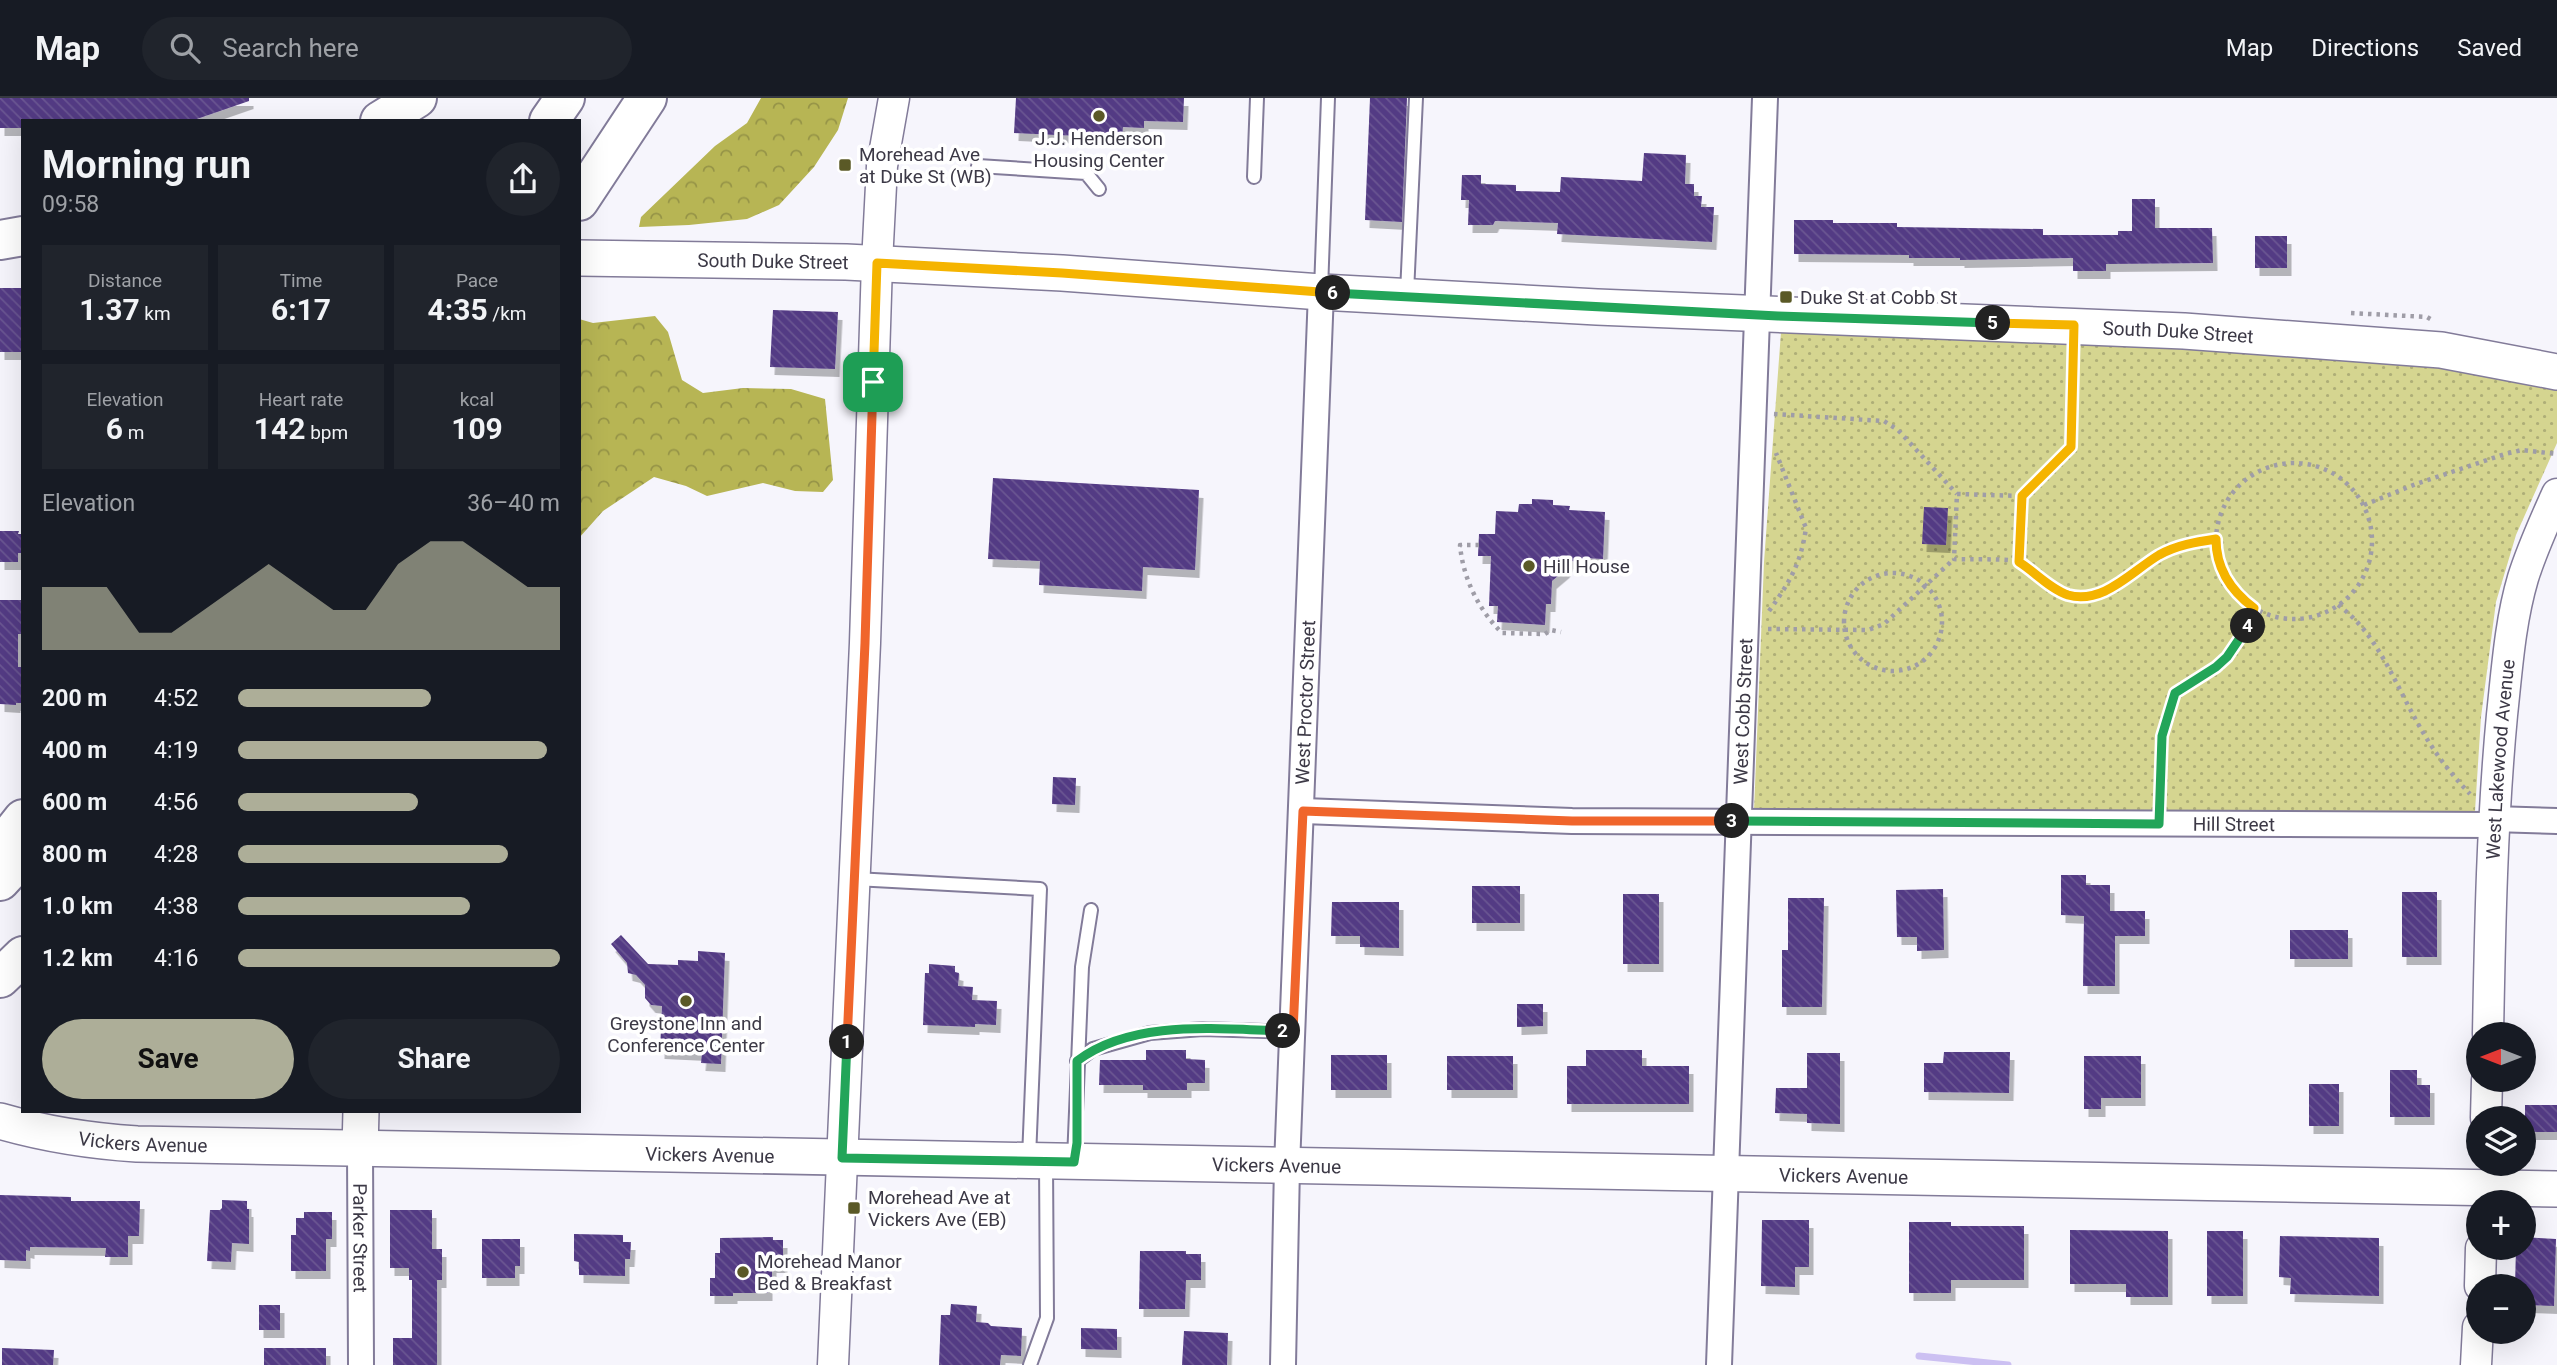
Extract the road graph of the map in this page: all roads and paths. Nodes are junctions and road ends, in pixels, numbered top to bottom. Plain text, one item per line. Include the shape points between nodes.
1 (416, 98) edge
2 (565, 98) edge
3 (647, 98) edge
4 (894, 98) edge
5 (1257, 98) edge
6 (1328, 98) edge
7 (1416, 98) edge
8 (1765, 98) edge
9 (383, 119) edge
10 (550, 119) edge
11 (978, 166) dead end
12 (1254, 177) dead end
13 (1099, 189) dead end
14 (583, 197) edge
15 (21, 236) edge
16 (0, 240) edge
17 (21, 243) edge
18 (593, 258) edge
19 (877, 263) junction
20 (1321, 292) junction
21 (1407, 297) junction
22 (1756, 315) junction
23 (2074, 325) junction
24 (2557, 372) edge
25 (1773, 402) dead end
26 (1774, 447) dead end
27 (2557, 454) edge
28 (1957, 494) junction
29 (2022, 496) junction
30 (2555, 502) edge
31 (2364, 505) junction
32 (2216, 539) junction
33 (1479, 545) dead end
34 (1954, 559) junction
35 (2019, 562) junction
36 (1927, 586) junction
37 (2338, 606) junction
38 (2254, 608) junction
39 (1765, 629) junction
40 (1844, 630) junction
41 (1561, 632) dead end
42 (1765, 640) dead end
43 (1303, 811) junction
44 (2494, 816) junction
45 (1738, 821) junction
46 (2557, 821) edge
47 (21, 822) edge
48 (2159, 824) junction
49 (0, 848) edge
50 (21, 858) edge
51 (853, 879) junction
52 (0, 881) edge
53 (1091, 910) dead end
54 (21, 959) edge
55 (0, 978) edge
56 (2488, 1022) edge
57 (1293, 1032) junction
58 (1077, 1061) junction
59 (361, 1113) edge
60 (0, 1121) edge
61 (360, 1149) junction
62 (842, 1158) junction
63 (1050, 1162) junction
64 (1287, 1166) junction
65 (1724, 1175) junction
66 (2484, 1185) edge
67 (2557, 1189) edge
68 (2477, 1344) edge
69 (361, 1365) edge
70 (833, 1365) edge
71 (1030, 1365) edge
72 (1283, 1365) edge
73 (1719, 1365) edge
74 (2476, 1365) edge

1 - 9 highway
2 - 10 highway
3 - 14 highway
4 - 19 street via 882,166
5 - 12 lane
6 - 20 lane
7 - 21 lane
8 - 22 street, West Cobb Street
11 - 13 lane via 1086,173
15 - 16 highway
16 - 17 main road
18 - 19 main road, South Duke Street
19 - 20 main road, South Duke Street
19 - 51 street
20 - 21 main road, South Duke Street
20 - 43 street, West Proctor Street
21 - 22 main road, South Duke Street
22 - 23 main road, South Duke Street
22 - 45 street, West Cobb Street
23 - 24 main road, South Duke Street via 2441,350
23 - 29 path via 2071,447
25 - 28 path via 1773,416 1884,421 1898,430
26 - 39 path via 1803,520 1805,538 1793,575 1768,612
27 - 31 path via 2522,450 2505,454
28 - 29 path
28 - 34 path
29 - 35 path
30 - 44 street, West Lakewood Avenue via 2533,549 2515,609
31 - 32 path via 2342,478 2330,471 2308,464 2279,464 2248,477 2236,489 2223,508
31 - 37 path via 2371,526 2370,561 2355,590
32 - 35 path via 2174,548 2117,584 2085,596 2058,591
32 - 38 path via 2228,583
33 - 41 path via 1460,545 1462,568 1491,622 1502,633
34 - 35 path
34 - 36 path
36 - 40 path via 1884,624
36 - 40 path via 1898,572 1867,580 1847,603
36 - 40 path via 1939,602 1942,629 1933,651 1915,667 1893,672 1871,667 1855,654
37 - 38 path via 2295,619 2273,617
37 - 44 path via 2355,617 2376,647 2443,765 2479,800 2479,806
38 - 48 path via 2251,621 2227,657 2175,693 2162,736
39 - 40 path
39 - 42 path
43 - 45 street, Hill Street via 1572,821
43 - 57 street, West Proctor Street
44 - 46 street, Hill Street
44 - 48 street, Hill Street
44 - 56 street, West Lakewood Avenue
45 - 48 street, Hill Street
45 - 65 street, West Cobb Street
47 - 49 highway
50 - 52 highway
51 - 62 street
51 - 63 lane via 1040,889
53 - 58 lane
54 - 55 highway
57 - 58 lane via 1203,1029 1150,1033 1094,1049
57 - 64 street, West Proctor Street
58 - 63 lane via 1077,1143
59 - 61 main road, Parker Street
60 - 61 main road, Vickers Avenue via 98,1142
61 - 62 main road, Vickers Avenue
61 - 69 street, Parker Street
62 - 63 main road, Vickers Avenue
62 - 70 street
63 - 64 main road, Vickers Avenue
63 - 71 lane via 1047,1318
64 - 65 main road, Vickers Avenue
64 - 72 street, West Proctor Street
65 - 66 main road, Vickers Avenue
65 - 73 street, West Cobb Street
66 - 67 main road, Vickers Avenue
68 - 74 street

